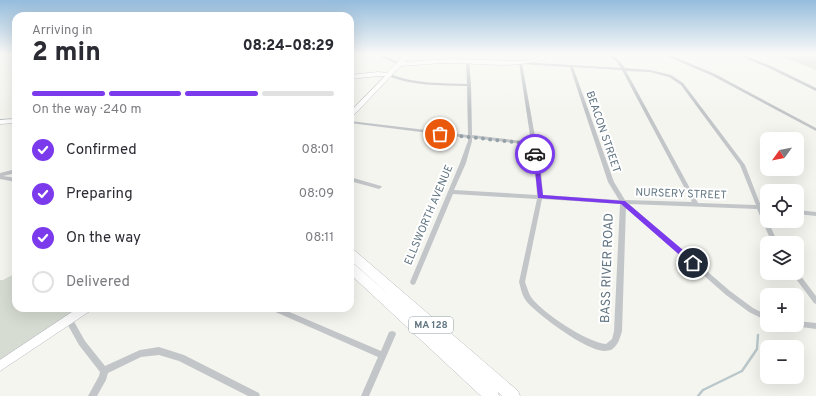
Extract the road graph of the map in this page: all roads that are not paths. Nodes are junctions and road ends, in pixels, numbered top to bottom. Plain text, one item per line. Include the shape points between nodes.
1 (371, 72) edge
2 (392, 72) edge
3 (468, 72) edge
4 (522, 72) edge
5 (573, 72) edge
6 (625, 72) edge
7 (656, 72) edge
8 (708, 72) edge
9 (781, 72) edge
10 (363, 75) junction
11 (389, 75) junction
12 (354, 76) edge
13 (469, 85) junction
14 (816, 90) edge
15 (354, 112) edge
16 (12, 118) edge
17 (0, 119) edge
18 (12, 121) edge
19 (0, 122) edge
20 (354, 122) edge
21 (816, 130) edge
22 (470, 137) junction
23 (533, 144) junction
24 (12, 173) edge
25 (0, 176) edge
26 (12, 179) edge
27 (354, 180) edge
28 (379, 187) dead end
29 (451, 192) junction
30 (540, 197) junction
31 (623, 202) junction
32 (696, 204) junction
33 (759, 208) junction
34 (804, 213) edge
35 (816, 214) edge
36 (772, 236) edge
37 (354, 257) edge
38 (354, 271) edge
39 (800, 280) edge
40 (413, 282) dead end
41 (816, 301) edge
42 (80, 312) edge
43 (283, 312) edge
44 (760, 314) edge
45 (69, 320) junction
46 (804, 325) edge
47 (816, 326) edge
48 (392, 334) dead end
49 (383, 354) junction
50 (0, 366) edge
51 (104, 371) junction
52 (92, 396) edge
53 (256, 396) edge
54 (365, 396) edge
55 (492, 396) edge
56 (513, 396) edge

1 - 10 highway
2 - 11 highway
3 - 13 street, ELLSWORTH AVENUE
4 - 23 street
5 - 31 street, BEACON STREET via 611,182
6 - 32 street
7 - 33 street via 682,84 742,165
8 - 21 street
9 - 14 street
10 - 11 highway
10 - 12 highway
11 - 13 street via 420,82
11 - 15 main road
13 - 22 street, ELLSWORTH AVENUE
16 - 17 main road
18 - 19 main road
20 - 22 street
22 - 23 street
22 - 29 street, ELLSWORTH AVENUE
23 - 30 street
24 - 25 street
25 - 26 street
27 - 28 street
29 - 30 street, NURSERY STREET
29 - 40 street, ELLSWORTH AVENUE
30 - 31 street, NURSERY STREET
30 - 31 street, BASS RIVER ROAD via 522,282 525,293 538,309 586,343 607,348 614,342 618,331
31 - 32 street, NURSERY STREET
31 - 44 street, BEACON STREET via 728,293
32 - 33 street, NURSERY STREET
33 - 36 street
34 - 35 street
37 - 56 highway, MA 128
38 - 55 highway, MA 128
39 - 41 street
42 - 45 main road
43 - 49 street
45 - 50 main road
45 - 51 street via 82,343
46 - 47 street
48 - 49 street
49 - 54 street
51 - 52 street
51 - 53 street via 140,354 159,351 181,358

